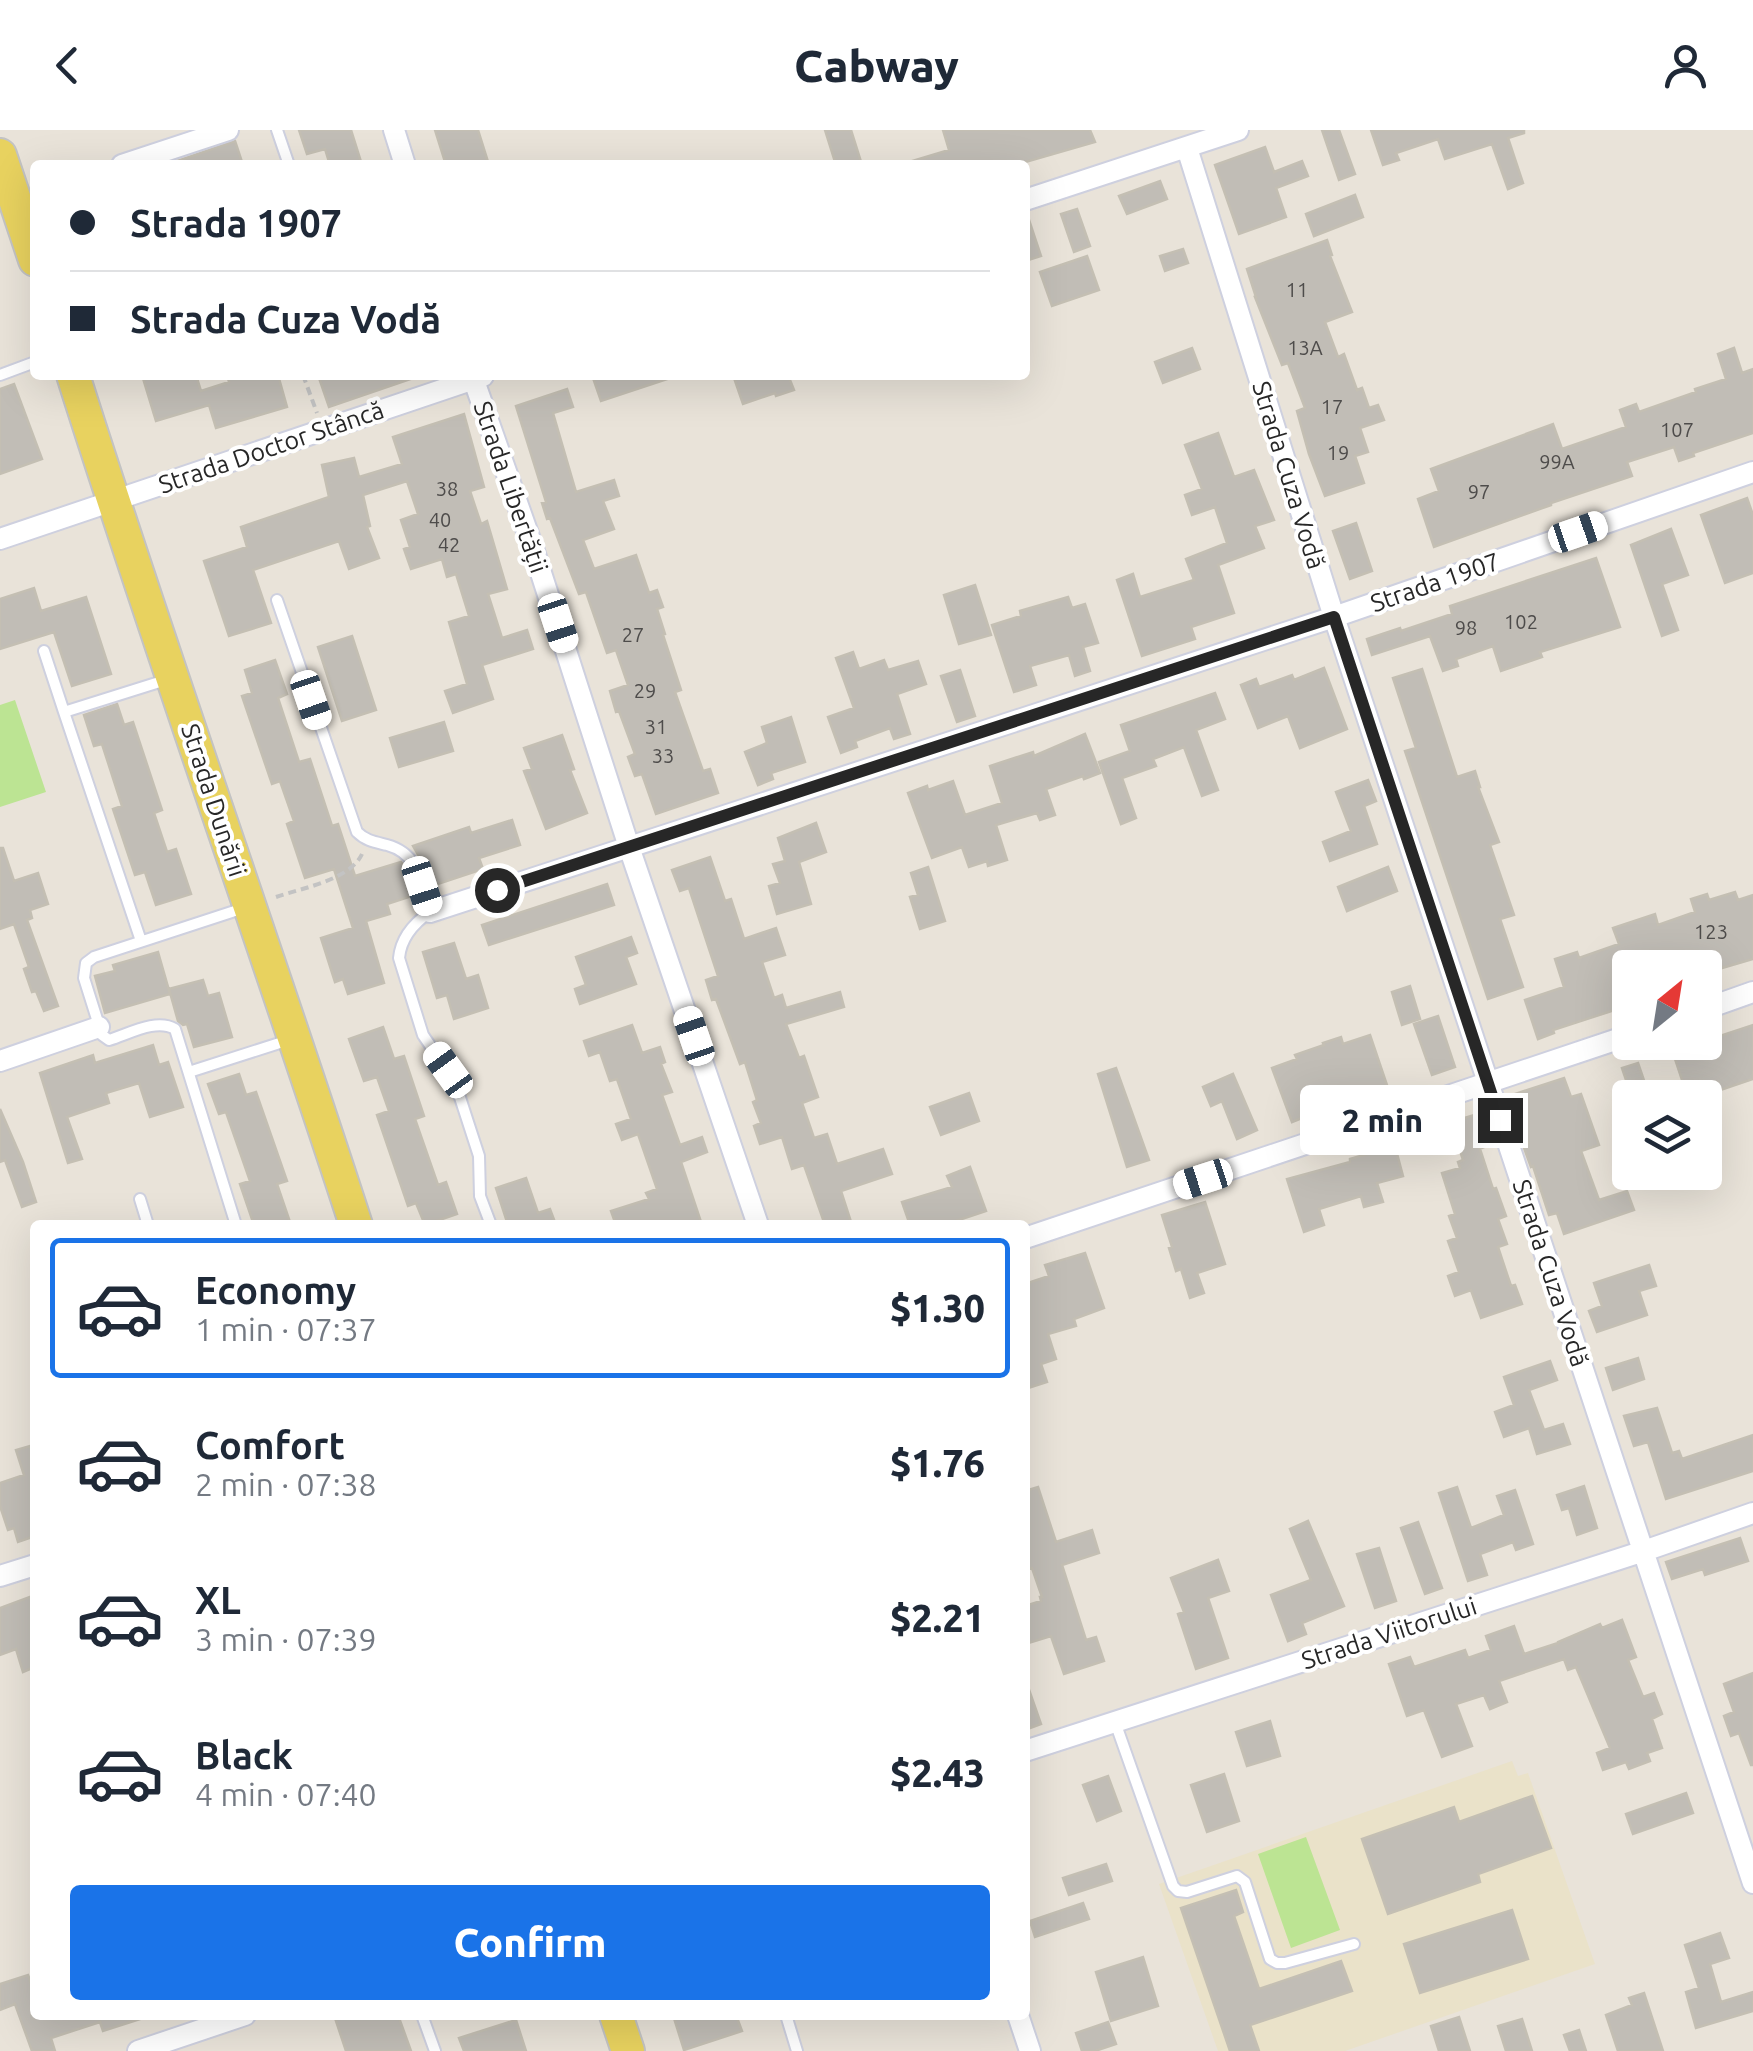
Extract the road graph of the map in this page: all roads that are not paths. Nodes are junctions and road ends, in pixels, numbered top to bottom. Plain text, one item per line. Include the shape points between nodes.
1 (228, 130) edge
2 (277, 130) edge
3 (394, 130) edge
4 (1238, 130) edge
5 (1187, 148) junction
6 (0, 155) edge
7 (144, 160) edge
8 (286, 160) edge
9 (403, 160) edge
10 (25, 197) edge
11 (1030, 198) edge
12 (30, 228) edge
13 (30, 364) edge
14 (0, 375) edge
15 (75, 380) edge
16 (466, 380) edge
17 (478, 380) edge
18 (1753, 472) edge
19 (113, 501) junction
20 (0, 538) edge
21 (277, 600) dead end
22 (1334, 617) junction
23 (44, 651) dead end
24 (174, 677) junction
25 (64, 712) junction
26 (630, 848) junction
27 (262, 901) junction
28 (430, 912) junction
29 (141, 942) junction
30 (1753, 992) edge
31 (1722, 1003) edge
32 (99, 1027) junction
33 (295, 1038) junction
34 (1612, 1041) edge
35 (0, 1060) edge
36 (188, 1072) junction
37 (1488, 1084) junction
38 (140, 1199) dead end
39 (146, 1220) edge
40 (234, 1220) edge
41 (354, 1220) edge
42 (489, 1220) edge
43 (756, 1220) edge
44 (1030, 1236) edge
45 (1753, 1512) edge
46 (1644, 1551) junction
47 (30, 1567) edge
48 (0, 1576) edge
49 (1114, 1722) junction
50 (1030, 1749) edge
51 (1753, 1883) edge
52 (1354, 1944) dead end
53 (424, 2020) edge
54 (618, 2020) edge
55 (788, 2020) edge
56 (1020, 2020) edge
57 (205, 2021) edge
58 (138, 2051) edge
59 (435, 2051) edge
60 (628, 2051) edge
61 (797, 2051) edge
62 (1030, 2051) edge

1 - 7 street
2 - 8 lane
3 - 9 street
4 - 5 street
5 - 11 street
5 - 22 street, Strada Cuza Vodă
6 - 10 main road
10 - 12 main road
13 - 14 lane
15 - 19 main road, Strada Dunării
16 - 19 street, Strada Doctor Stâncă
17 - 26 street, Strada Libertății
18 - 22 street, Strada 1907
19 - 20 street, Strada Doctor Stâncă
19 - 24 main road, Strada Dunării
21 - 28 lane via 357,832 408,853
22 - 26 street, Strada 1907
22 - 37 street, Strada Cuza Vodă
23 - 25 lane
24 - 25 lane
24 - 27 main road, Strada Dunării
25 - 29 lane
26 - 28 street, Strada 1907
26 - 43 street, Strada Libertății
27 - 29 lane
27 - 33 main road, Strada Dunării
28 - 42 lane via 411,928 399,958 423,1035 455,1082 479,1156 480,1196
29 - 32 lane via 86,963
30 - 31 street
32 - 35 street
32 - 36 lane via 109,1040 169,1025
33 - 36 lane
33 - 41 main road, Strada Dunării
34 - 37 street
36 - 40 lane
37 - 44 street
37 - 46 street, Strada Cuza Vodă
38 - 39 lane
45 - 46 street, Strada Viitorului
46 - 49 street, Strada Viitorului
46 - 51 street, Strada Cuza Vodă
47 - 48 street
49 - 50 street, Strada Viitorului
49 - 52 lane via 1178,1891 1237,1876 1277,1963
53 - 59 lane
54 - 60 main road
55 - 61 lane
56 - 62 street
57 - 58 street

